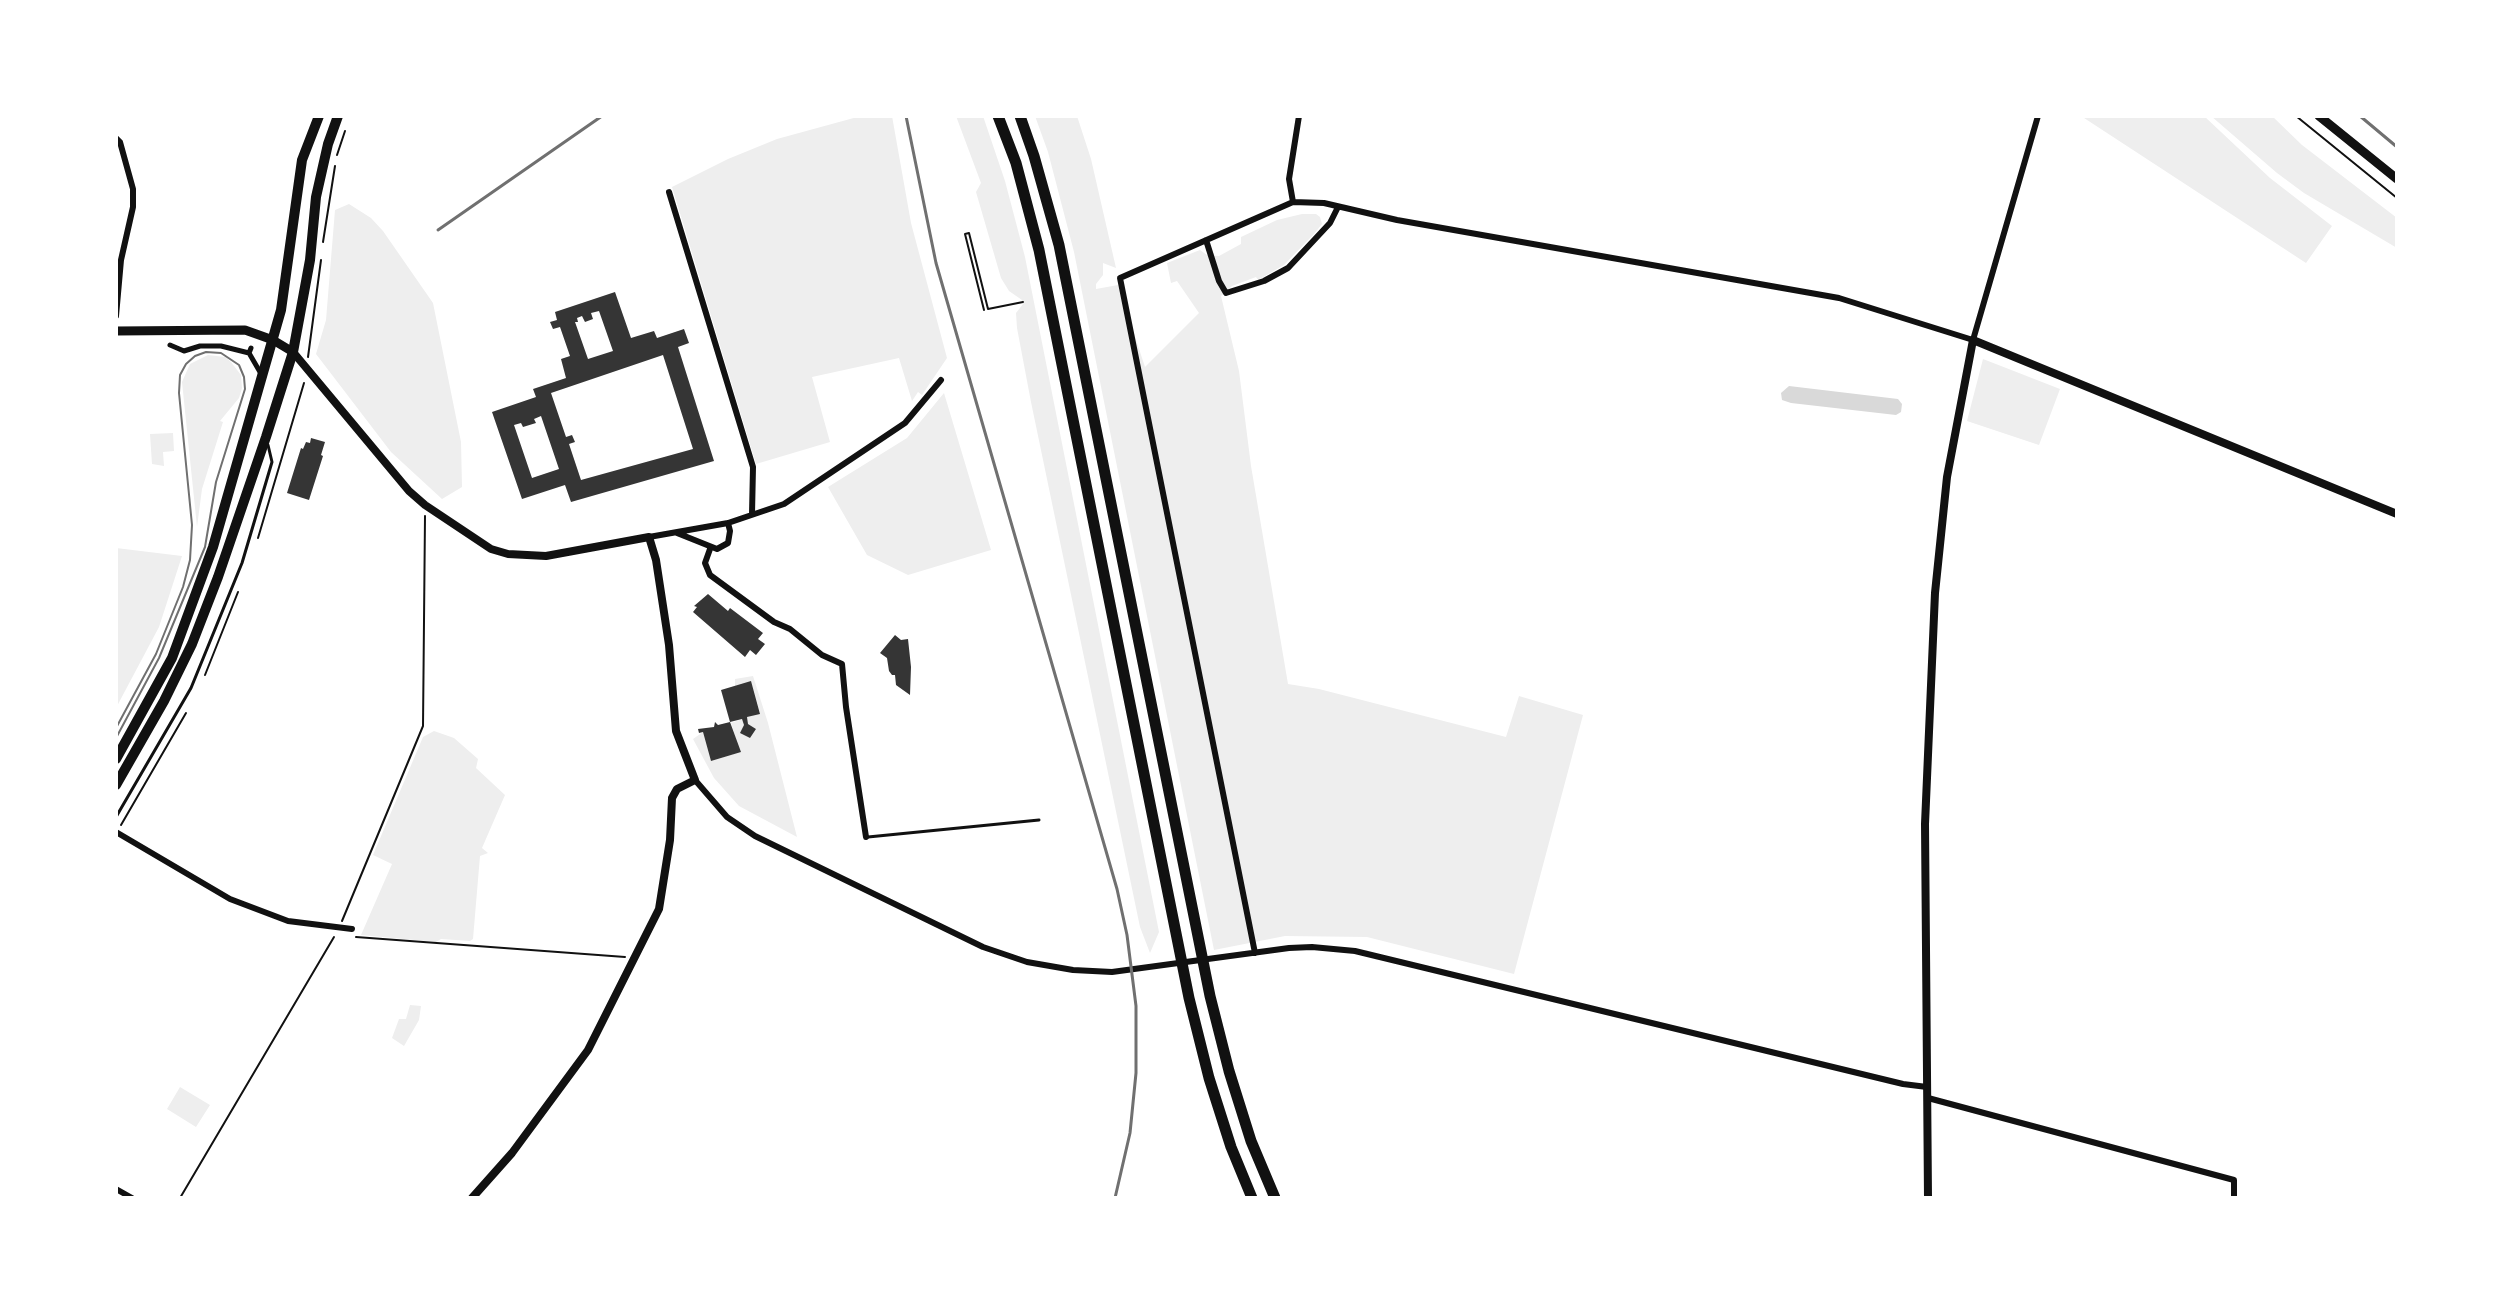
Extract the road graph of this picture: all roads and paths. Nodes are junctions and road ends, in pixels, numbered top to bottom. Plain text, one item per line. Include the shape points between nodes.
1 (319, 116) edge
2 (338, 116) edge
3 (998, 116) edge
4 (1020, 116) edge
5 (1299, 116) edge
6 (2038, 116) edge
7 (2296, 116) edge
8 (2319, 116) edge
9 (347, 124) dead end
10 (116, 138) edge
11 (2397, 179) edge
12 (669, 192) dead end
13 (2397, 198) edge
14 (1293, 202) junction
15 (1338, 207) junction
16 (1206, 240) junction
17 (323, 243) dead end
18 (322, 255) dead end
19 (1023, 302) dead end
20 (986, 309) junction
21 (116, 316) edge
22 (116, 331) edge
23 (273, 340) junction
24 (1973, 340) junction
25 (170, 345) dead end
26 (293, 352) junction
27 (307, 371) junction
28 (260, 372) dead end
29 (941, 380) dead end
30 (266, 437) junction
31 (425, 505) junction
32 (752, 514) junction
33 (2397, 514) edge
34 (728, 523) junction
35 (677, 533) junction
36 (649, 537) junction
37 (710, 549) junction
38 (116, 759) edge
39 (695, 780) junction
40 (116, 785) edge
41 (116, 817) edge
42 (1039, 820) dead end
43 (116, 832) edge
44 (866, 837) joint
45 (340, 927) junction
46 (352, 929) dead end
47 (349, 936) dead end
48 (1255, 953) junction
49 (634, 957) junction
50 (1927, 1087) junction
51 (1928, 1098) junction
52 (116, 1189) edge
53 (132, 1198) edge
54 (180, 1198) edge
55 (472, 1198) edge
56 (1252, 1198) edge
57 (1275, 1198) edge
58 (1928, 1198) edge
59 (2234, 1198) edge

1 - 23 main road via 302,160 284,297
2 - 26 main road via 316,197
3 - 56 highway via 1039,250 1189,998 1209,1078
4 - 57 highway via 1059,245 1210,996 1251,1141
5 - 14 street via 1289,179
6 - 24 street
7 - 13 path
8 - 11 main road
9 - 17 path
10 - 21 street via 133,189
12 - 32 street via 753,467
14 - 15 street
14 - 16 street
15 - 16 street via 1288,268 1226,293
15 - 24 street via 1839,298
16 - 48 street via 1120,278
18 - 27 path
19 - 20 path
20 - 20 path via 969,233 965,234
22 - 23 main road via 245,330
23 - 26 main road
23 - 38 main road via 198,591 172,658
24 - 33 street
24 - 50 street via 1947,477 1935,593 1925,824
25 - 28 street via 184,351 200,346 250,350
26 - 27 street
26 - 30 main road
27 - 31 street
29 - 32 street via 905,423 883,440 784,504
30 - 40 main road via 192,644
30 - 41 lane via 272,462 242,563 191,688
31 - 36 street via 491,549 508,554 560,555
31 - 45 path via 423,726
32 - 34 street
34 - 35 street
34 - 37 street via 728,543
35 - 36 street
35 - 37 street
36 - 39 street via 669,645 676,731
37 - 44 street via 705,563 710,575 842,664
39 - 48 street via 727,817 755,836 1015,959 1051,968 1112,972
39 - 49 street via 674,793 659,909
42 - 44 lane
43 - 45 street via 230,899 288,921
45 - 46 street
45 - 54 path
47 - 49 path
48 - 50 street via 1312,947 1372,954
49 - 55 street via 588,1050
50 - 51 street
51 - 58 street
51 - 59 street via 2234,1180
52 - 53 street

